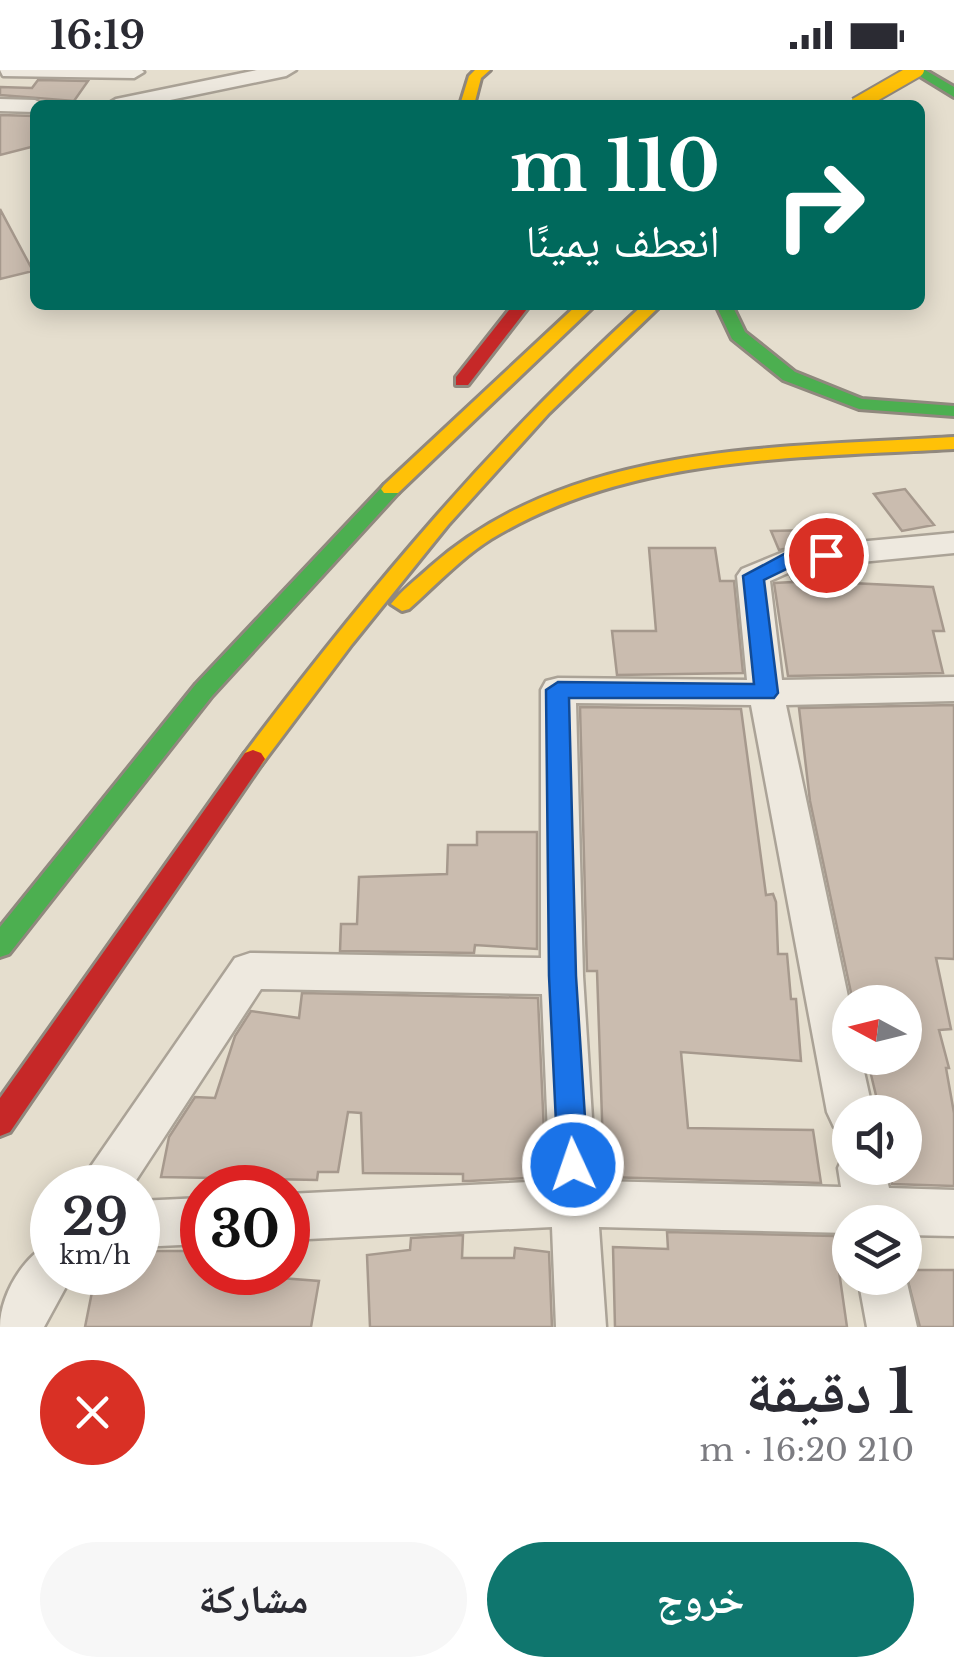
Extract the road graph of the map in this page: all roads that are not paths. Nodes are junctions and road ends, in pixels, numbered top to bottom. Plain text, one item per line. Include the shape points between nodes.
1 (2, 70) edge
2 (286, 70) edge
3 (484, 70) edge
4 (917, 70) edge
5 (135, 71) edge
6 (215, 78) edge
7 (954, 90) edge
8 (128, 100) edge
9 (141, 100) edge
10 (466, 100) edge
11 (865, 100) edge
12 (925, 104) edge
13 (0, 105) edge
14 (30, 106) edge
15 (518, 310) edge
16 (581, 310) edge
17 (648, 310) edge
18 (726, 310) edge
19 (452, 394) dead end
20 (954, 410) edge
21 (426, 423) dead end
22 (954, 443) edge
23 (954, 543) edge
24 (265, 618) junction
25 (315, 676) junction
26 (954, 689) edge
27 (766, 693) junction
28 (0, 946) edge
29 (562, 976) junction
30 (847, 1095) edge
31 (0, 1122) edge
32 (119, 1165) edge
33 (868, 1199) edge
34 (576, 1203) junction
35 (954, 1213) edge
36 (310, 1216) edge
37 (35, 1295) edge
38 (885, 1295) edge
39 (16, 1327) edge
40 (581, 1327) edge
41 (892, 1327) edge

1 - 5 street
2 - 6 street
3 - 10 main road
4 - 7 main road
4 - 11 main road, bridge
5 - 8 street
6 - 9 street
7 - 12 main road
13 - 14 street
15 - 19 main road
16 - 24 main road via 491,389
17 - 25 main road via 539,412
18 - 20 main road via 738,335 789,376 859,404
21 - 24 main road
22 - 25 main road via 734,458 590,487 496,528
23 - 27 street via 793,558 753,576
24 - 28 main road via 75,844
25 - 31 main road via 150,900
26 - 27 street
27 - 29 street via 558,690
27 - 30 street
29 - 32 street via 250,971
29 - 34 street
33 - 34 street
33 - 35 street
34 - 36 street
34 - 40 street
37 - 39 street
38 - 41 street

